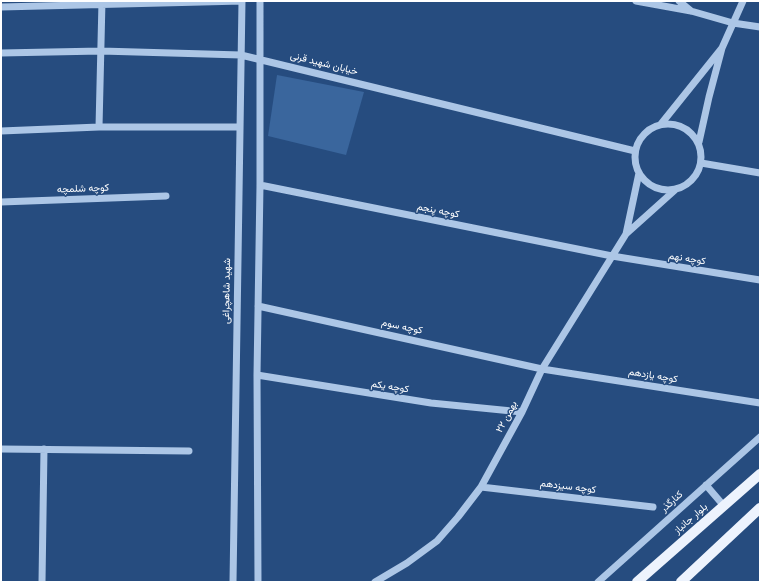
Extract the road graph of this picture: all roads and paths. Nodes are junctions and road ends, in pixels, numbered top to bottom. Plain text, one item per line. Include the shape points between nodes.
1 (242, 1) edge
2 (260, 1) edge
3 (636, 1) edge
4 (679, 1) edge
5 (743, 1) edge
6 (102, 3) edge
7 (1, 7) edge
8 (691, 11) junction
9 (733, 23) junction
10 (760, 27) edge
11 (722, 48) junction
12 (101, 51) junction
13 (1, 53) edge
14 (241, 55) junction
15 (259, 58) junction
16 (661, 124) junction
17 (99, 127) junction
18 (240, 127) junction
19 (1, 131) edge
20 (700, 142) junction
21 (635, 151) junction
22 (701, 163) junction
23 (639, 173) junction
24 (760, 173) edge
25 (260, 185) junction
26 (675, 190) junction
27 (166, 196) dead end
28 (1, 202) edge
29 (626, 234) junction
30 (612, 256) junction
31 (760, 280) edge
32 (258, 306) junction
33 (542, 368) junction
34 (256, 375) junction
35 (760, 404) edge
36 (522, 412) junction
37 (760, 437) edge
38 (1, 449) edge
39 (44, 449) junction
40 (188, 451) dead end
41 (760, 474) edge
42 (706, 486) junction
43 (481, 487) junction
44 (724, 506) junction
45 (653, 507) dead end
46 (760, 508) edge
47 (42, 582) edge
48 (233, 582) edge
49 (258, 582) edge
50 (376, 582) edge
51 (598, 582) edge
52 (637, 582) edge
53 (681, 582) edge

1 - 6 street
1 - 14 street, شهید شاهچراغی
2 - 15 street
3 - 8 street
4 - 8 street
5 - 9 street
6 - 7 street
6 - 12 street
8 - 9 street
9 - 10 street
9 - 11 street
11 - 16 street
11 - 20 street
12 - 13 street, خیابان شهید قرنی
12 - 14 street, خیابان شهید قرنی
12 - 17 street
14 - 15 street, خیابان شهید قرنی
14 - 18 street, شهید شاهچراغی
15 - 21 street, خیابان شهید قرنی
15 - 25 street
16 - 20 street via 681,126
16 - 21 street via 644,134
17 - 18 street
17 - 19 street
18 - 48 street, شهید شاهچراغی
20 - 22 street
21 - 23 street via 635,163
22 - 24 street
22 - 26 street via 698,173 692,180
23 - 26 street via 655,188
23 - 29 street
25 - 30 street, کوچه پنجم
25 - 32 street
26 - 29 street
27 - 28 street, کوچه شلمچه
29 - 30 street, ۲۲ بهمن
30 - 31 street, کوچه نهم
30 - 33 street, ۲۲ بهمن
32 - 33 street, کوچه سوم
32 - 34 street
33 - 35 street, کوچه یازدهم
33 - 36 street, ۲۲ بهمن
34 - 36 street, کوچه یکم via 431,404
34 - 49 street
36 - 43 street, ۲۲ بهمن
37 - 42 street, کنارگذر
38 - 39 street
39 - 40 street
39 - 47 street
41 - 44 main road, بلوار جانباز
42 - 44 street
42 - 51 street, کنارگذر
43 - 45 street, کوچه سیزدهم
43 - 50 street, ۲۲ بهمن via 437,541
44 - 52 main road, بلوار جانباز
46 - 53 main road

